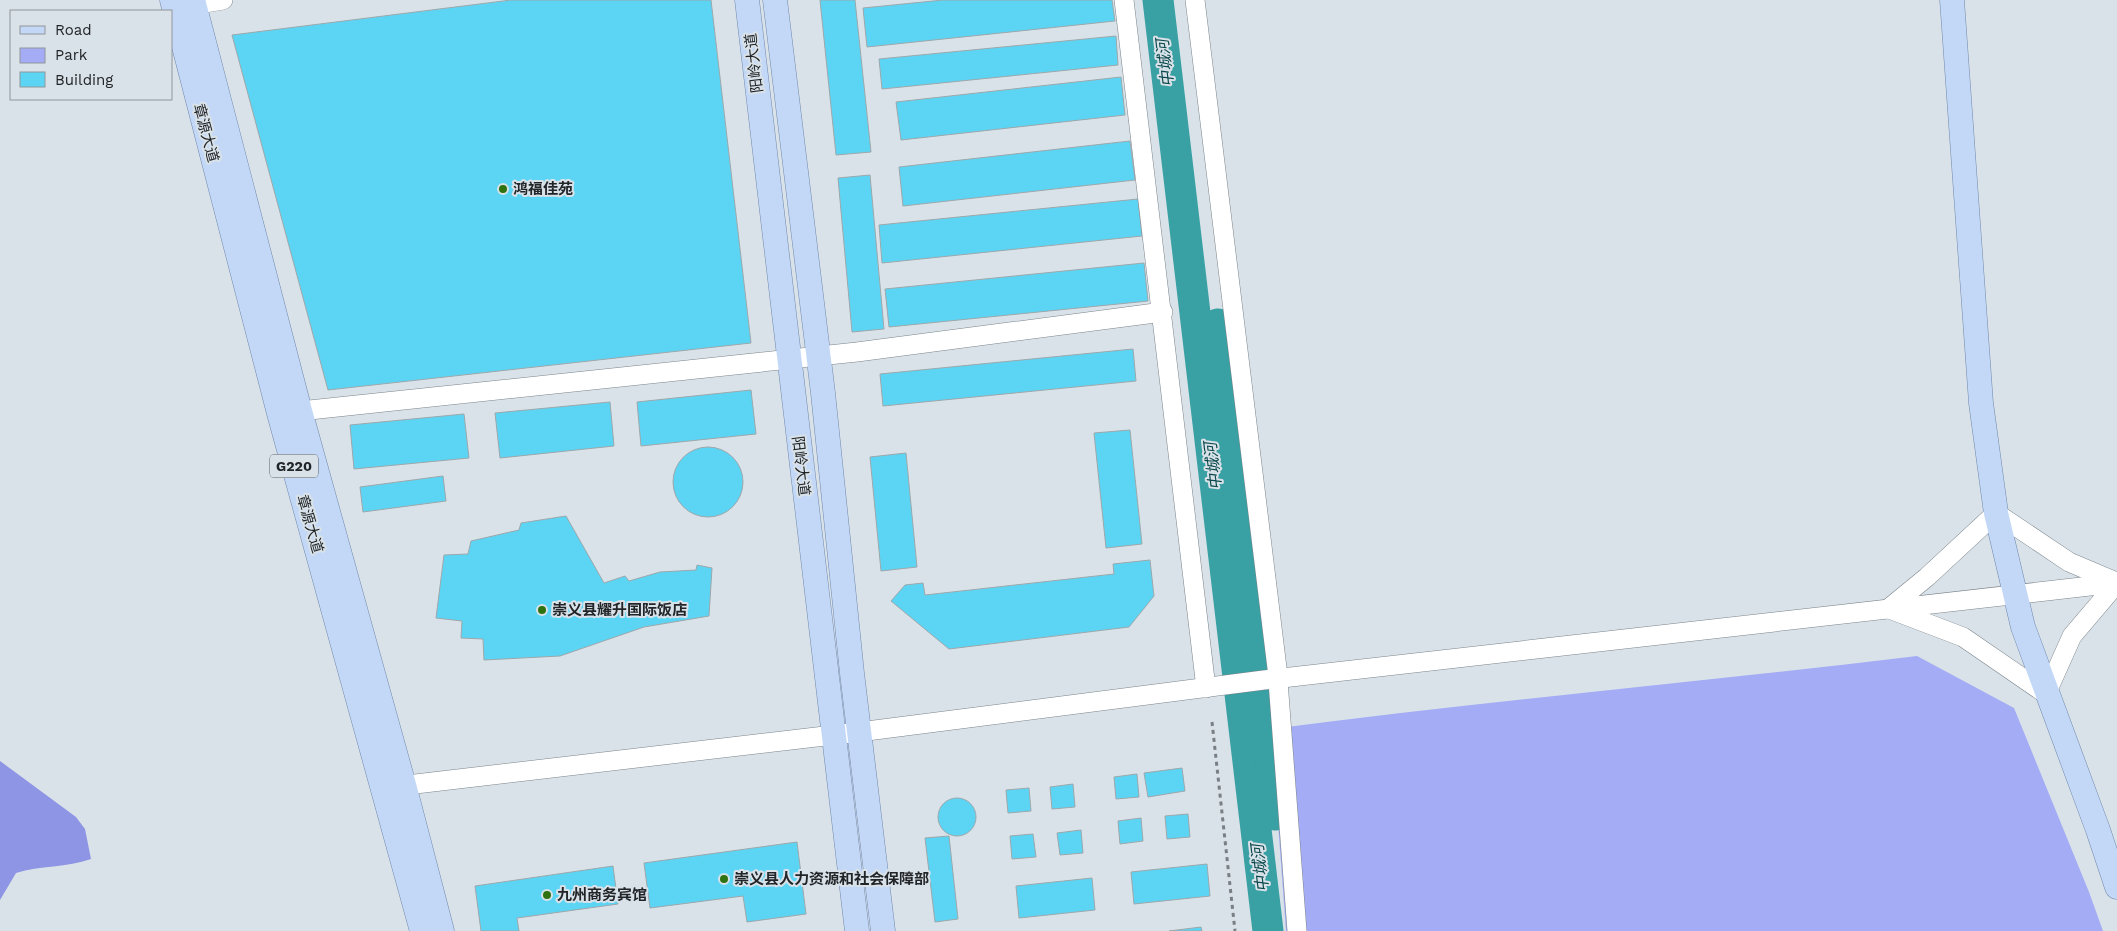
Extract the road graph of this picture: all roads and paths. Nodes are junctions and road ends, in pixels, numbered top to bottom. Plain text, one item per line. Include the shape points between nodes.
1 (223, 0) edge
2 (747, 0) edge
3 (775, 0) edge
4 (1124, 0) edge
5 (1195, 0) edge
6 (1952, 0) edge
7 (183, 3) edge
8 (1163, 312) junction
9 (817, 356) junction
10 (788, 360) junction
11 (290, 414) junction
12 (1996, 513) junction
13 (2117, 583) edge
14 (2016, 595) junction
15 (1888, 609) junction
16 (1271, 680) junction
17 (1213, 687) junction
18 (2046, 694) junction
19 (1212, 722) dead end
20 (859, 732) junction
21 (834, 735) junction
22 (394, 786) junction
23 (2117, 887) edge
24 (422, 931) edge
25 (442, 931) edge
26 (857, 931) edge
27 (883, 931) edge
28 (1235, 931) edge
29 (1297, 931) edge

1 - 7 street
2 - 10 main road, 阳岭大道
3 - 9 main road, 阳岭大道
4 - 8 street
5 - 16 street
6 - 12 main road via 1981,403
7 - 11 main road, 章源大道 / G220
8 - 9 street
8 - 17 street
9 - 10 street
9 - 20 main road, 阳岭大道
10 - 11 street
10 - 21 main road, 阳岭大道
11 - 22 main road, 章源大道 / G220
12 - 13 street via 2069,562
12 - 14 main road
12 - 15 street
13 - 14 street
13 - 18 street via 2072,636
14 - 15 street
14 - 18 main road via 2023,627
15 - 16 street
15 - 18 street via 1962,637
16 - 17 street
16 - 29 street
17 - 20 street
18 - 23 main road
19 - 28 path
20 - 21 street
20 - 27 main road, 阳岭大道
21 - 22 street
21 - 26 main road, 阳岭大道
22 - 24 main road, 章源大道 / G220
22 - 25 main road, 章源大道 / G220

